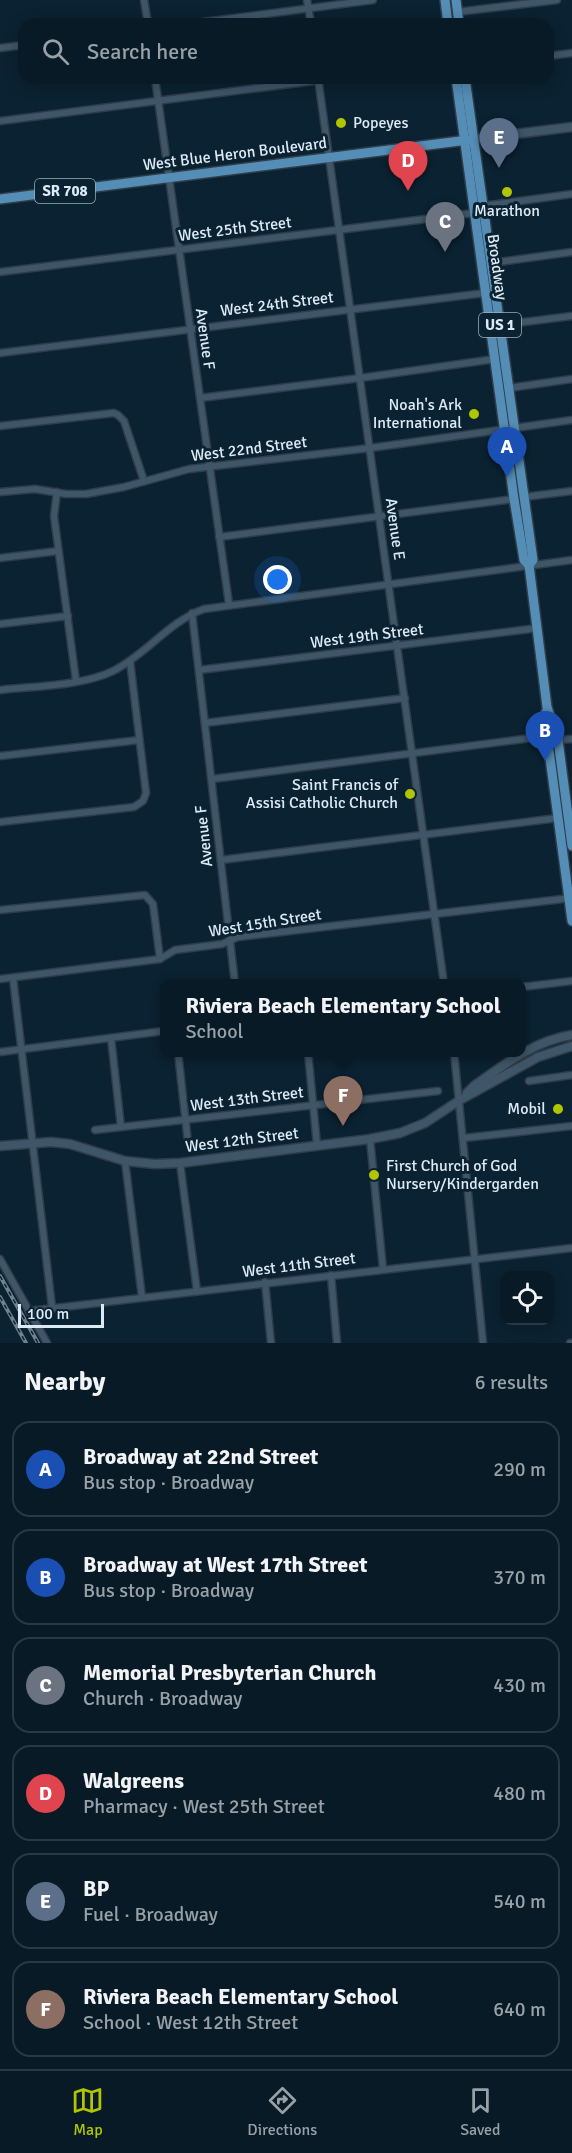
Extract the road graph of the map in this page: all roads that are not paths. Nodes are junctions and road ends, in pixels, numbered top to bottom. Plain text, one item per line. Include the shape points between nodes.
1 (144, 0) edge
2 (307, 0) edge
3 (373, 0) edge
4 (448, 0) edge
5 (456, 0) edge
6 (557, 0) edge
7 (309, 9) junction
8 (457, 12) junction
9 (147, 18) edge
10 (236, 18) edge
11 (310, 18) edge
12 (448, 18) edge
13 (458, 18) edge
14 (18, 46) edge
15 (0, 48) edge
16 (572, 53) edge
17 (554, 55) edge
18 (156, 84) edge
19 (282, 84) edge
20 (319, 84) edge
21 (457, 84) edge
22 (465, 84) edge
23 (158, 101) junction
24 (0, 121) edge
25 (572, 127) edge
26 (469, 140) junction
27 (329, 158) junction
28 (169, 178) junction
29 (572, 194) edge
30 (0, 199) edge
31 (483, 206) junction
32 (474, 213) junction
33 (339, 230) junction
34 (179, 250) junction
35 (572, 252) edge
36 (491, 263) junction
37 (0, 272) edge
38 (485, 293) junction
39 (350, 309) junction
40 (572, 316) edge
41 (500, 325) junction
42 (190, 329) junction
43 (0, 353) edge
44 (495, 359) junction
45 (360, 378) junction
46 (572, 379) edge
47 (509, 388) junction
48 (200, 398) junction
49 (572, 420) edge
50 (0, 426) edge
51 (514, 427) junction
52 (504, 429) junction
53 (370, 448) junction
54 (210, 466) junction
55 (144, 481) junction
56 (572, 491) edge
57 (0, 492) edge
58 (57, 492) junction
59 (524, 497) junction
60 (514, 499) junction
61 (380, 517) junction
62 (219, 537) junction
63 (58, 551) junction
64 (0, 558) edge
65 (572, 560) edge
66 (529, 565) junction
67 (389, 585) junction
68 (229, 604) junction
69 (192, 613) junction
70 (68, 616) junction
71 (0, 624) edge
72 (539, 628) junction
73 (398, 646) junction
74 (130, 661) junction
75 (199, 670) junction
76 (76, 681) junction
77 (0, 690) edge
78 (405, 698) junction
79 (548, 707) junction
80 (205, 723) junction
81 (547, 736) junction
82 (572, 739) edge
83 (139, 740) junction
84 (558, 740) junction
85 (413, 754) junction
86 (0, 756) edge
87 (212, 779) junction
88 (566, 817) edge
89 (0, 822) edge
90 (424, 834) junction
91 (572, 846) edge
92 (221, 860) junction
93 (570, 898) edge
94 (0, 910) edge
95 (435, 915) junction
96 (572, 921) edge
97 (231, 940) junction
98 (160, 959) junction
99 (13, 978) junction
100 (0, 979) edge
101 (235, 979) edge
102 (443, 979) edge
103 (572, 981) edge
104 (526, 987) edge
105 (160, 1032) edge
106 (572, 1035) edge
107 (111, 1038) junction
108 (572, 1046) edge
109 (21, 1049) junction
110 (526, 1051) edge
111 (0, 1052) edge
112 (178, 1057) edge
113 (308, 1057) edge
114 (455, 1057) edge
115 (517, 1057) edge
116 (572, 1076) edge
117 (529, 1081) dead end
118 (438, 1091) dead end
119 (460, 1100) junction
120 (313, 1106) junction
121 (185, 1121) junction
122 (121, 1126) junction
123 (572, 1126) edge
124 (95, 1130) dead end
125 (464, 1138) junction
126 (370, 1139) junction
127 (32, 1143) junction
128 (188, 1143) dead end
129 (317, 1145) junction
130 (0, 1146) edge
131 (125, 1161) junction
132 (180, 1163) junction
133 (572, 1248) edge
134 (476, 1259) junction
135 (0, 1260) edge
136 (383, 1269) junction
137 (331, 1275) junction
138 (265, 1282) junction
139 (197, 1291) junction
140 (142, 1297) junction
141 (51, 1307) junction
142 (29, 1311) junction
143 (47, 1343) edge
144 (271, 1343) edge
145 (337, 1343) edge
146 (483, 1343) edge

1 - 9 street
2 - 7 street
3 - 7 street
4 - 8 main road
4 - 12 main road
5 - 8 main road
6 - 8 street
7 - 10 street
7 - 11 street
8 - 13 main road
14 - 15 street
16 - 17 street
18 - 23 street, Avenue F
19 - 23 street
20 - 27 street, Avenue E
21 - 26 main road, Broadway / US 1
22 - 26 main road, Broadway / US 1
23 - 24 street
23 - 28 street, Avenue F
25 - 26 street
26 - 27 main road, West Blue Heron Boulevard / SR 708
26 - 31 main road, Broadway / US 1
26 - 32 main road, Broadway / US 1
27 - 28 main road, West Blue Heron Boulevard / SR 708
27 - 33 street, Avenue E
28 - 30 main road, West Blue Heron Boulevard / SR 708
28 - 34 street, Avenue F
29 - 31 street
31 - 36 main road, Broadway / US 1
32 - 33 street, West 25th Street
32 - 38 main road, Broadway / US 1
33 - 34 street, West 25th Street
33 - 39 street, Avenue E
34 - 37 street, West 25th Street
34 - 42 street, Avenue F
35 - 36 street
36 - 41 main road, Broadway / US 1
38 - 39 street, West 24th Street
38 - 44 main road, Broadway / US 1
39 - 42 street, West 24th Street
39 - 45 street, Avenue E
40 - 41 street
41 - 47 main road, Broadway / US 1
42 - 43 street, West 24th Street
42 - 48 street, Avenue F
44 - 45 street
44 - 52 main road, Broadway / US 1
45 - 48 street
45 - 53 street, Avenue E
46 - 47 street
47 - 51 main road, Broadway / US 1
48 - 54 street, Avenue F
49 - 51 street, West 22nd Street
50 - 55 street via 114,413 124,422
51 - 52 street, West 22nd Street
51 - 59 main road, Broadway / US 1
52 - 53 street, West 22nd Street
52 - 60 main road, Broadway / US 1
53 - 54 street, West 22nd Street
53 - 61 street, Avenue E
54 - 55 street, West 22nd Street
54 - 62 street, Avenue F
55 - 58 street, West 22nd Street via 86,494
56 - 59 street
57 - 58 street, West 22nd Street
58 - 63 street via 54,516
59 - 66 main road, Broadway / US 1 via 533,560
60 - 61 street
60 - 66 main road, Broadway / US 1 via 524,560
61 - 62 street
61 - 67 street, Avenue E
62 - 68 street, Avenue F
63 - 64 street
63 - 70 street
65 - 66 street
66 - 67 street
66 - 72 main road, Broadway / US 1
67 - 68 street
67 - 73 street, Avenue E
68 - 69 street
69 - 74 street
69 - 75 street, Avenue F
70 - 71 street
70 - 76 street
72 - 73 street, West 19th Street
72 - 79 main road, Broadway / US 1
73 - 75 street, West 19th Street
73 - 78 street, Avenue E
74 - 76 street via 105,674
74 - 83 street
75 - 80 street, Avenue F
76 - 77 street
78 - 80 street
78 - 85 street, Avenue E
79 - 81 main road, Broadway / US 1
79 - 84 main road, Broadway / US 1
80 - 87 street, Avenue F
81 - 85 street
81 - 88 main road, Broadway / US 1
82 - 84 street
83 - 86 street
83 - 89 street via 146,793 134,807
84 - 88 main road, Broadway / US 1
85 - 87 street
85 - 90 street, Avenue E
87 - 92 street, Avenue F
88 - 90 street
88 - 91 main road, Broadway / US 1
88 - 93 main road, Broadway / US 1
90 - 92 street
90 - 95 street, Avenue E
92 - 97 street, Avenue F
93 - 95 street, West 15th Street
93 - 96 main road, Broadway / US 1
94 - 98 street via 145,895 153,904
95 - 97 street, West 15th Street
95 - 102 street, Avenue E
97 - 98 street, West 15th Street via 175,950
97 - 101 street, Avenue F
98 - 99 street, West 15th Street
99 - 100 street, West 15th Street
99 - 109 street
103 - 104 street
105 - 107 street
106 - 110 street, West 12th Street
107 - 109 street
107 - 122 street
108 - 119 street, West 12th Street via 538,1057
109 - 111 street
109 - 127 street
112 - 121 street
113 - 120 street
114 - 119 street
115 - 119 street, West 12th Street
116 - 117 street
118 - 120 street, West 13th Street
119 - 125 street
119 - 126 street, West 12th Street via 414,1128
120 - 121 street, West 13th Street
120 - 129 street
121 - 122 street, West 13th Street
121 - 128 street
122 - 124 street, West 13th Street
123 - 125 street
125 - 134 street
126 - 129 street, West 12th Street
126 - 136 street
127 - 130 street
127 - 131 street via 70,1144
127 - 141 street
129 - 132 street, West 12th Street
131 - 132 street, West 12th Street
131 - 140 street
132 - 139 street
133 - 134 street, West 11th Street
134 - 136 street, West 11th Street
134 - 146 street
135 - 142 street
136 - 137 street, West 11th Street
137 - 138 street, West 11th Street
137 - 145 street
138 - 139 street, West 11th Street
138 - 144 street
139 - 140 street, West 11th Street
140 - 141 street, West 11th Street
141 - 142 street, West 11th Street
142 - 143 street

